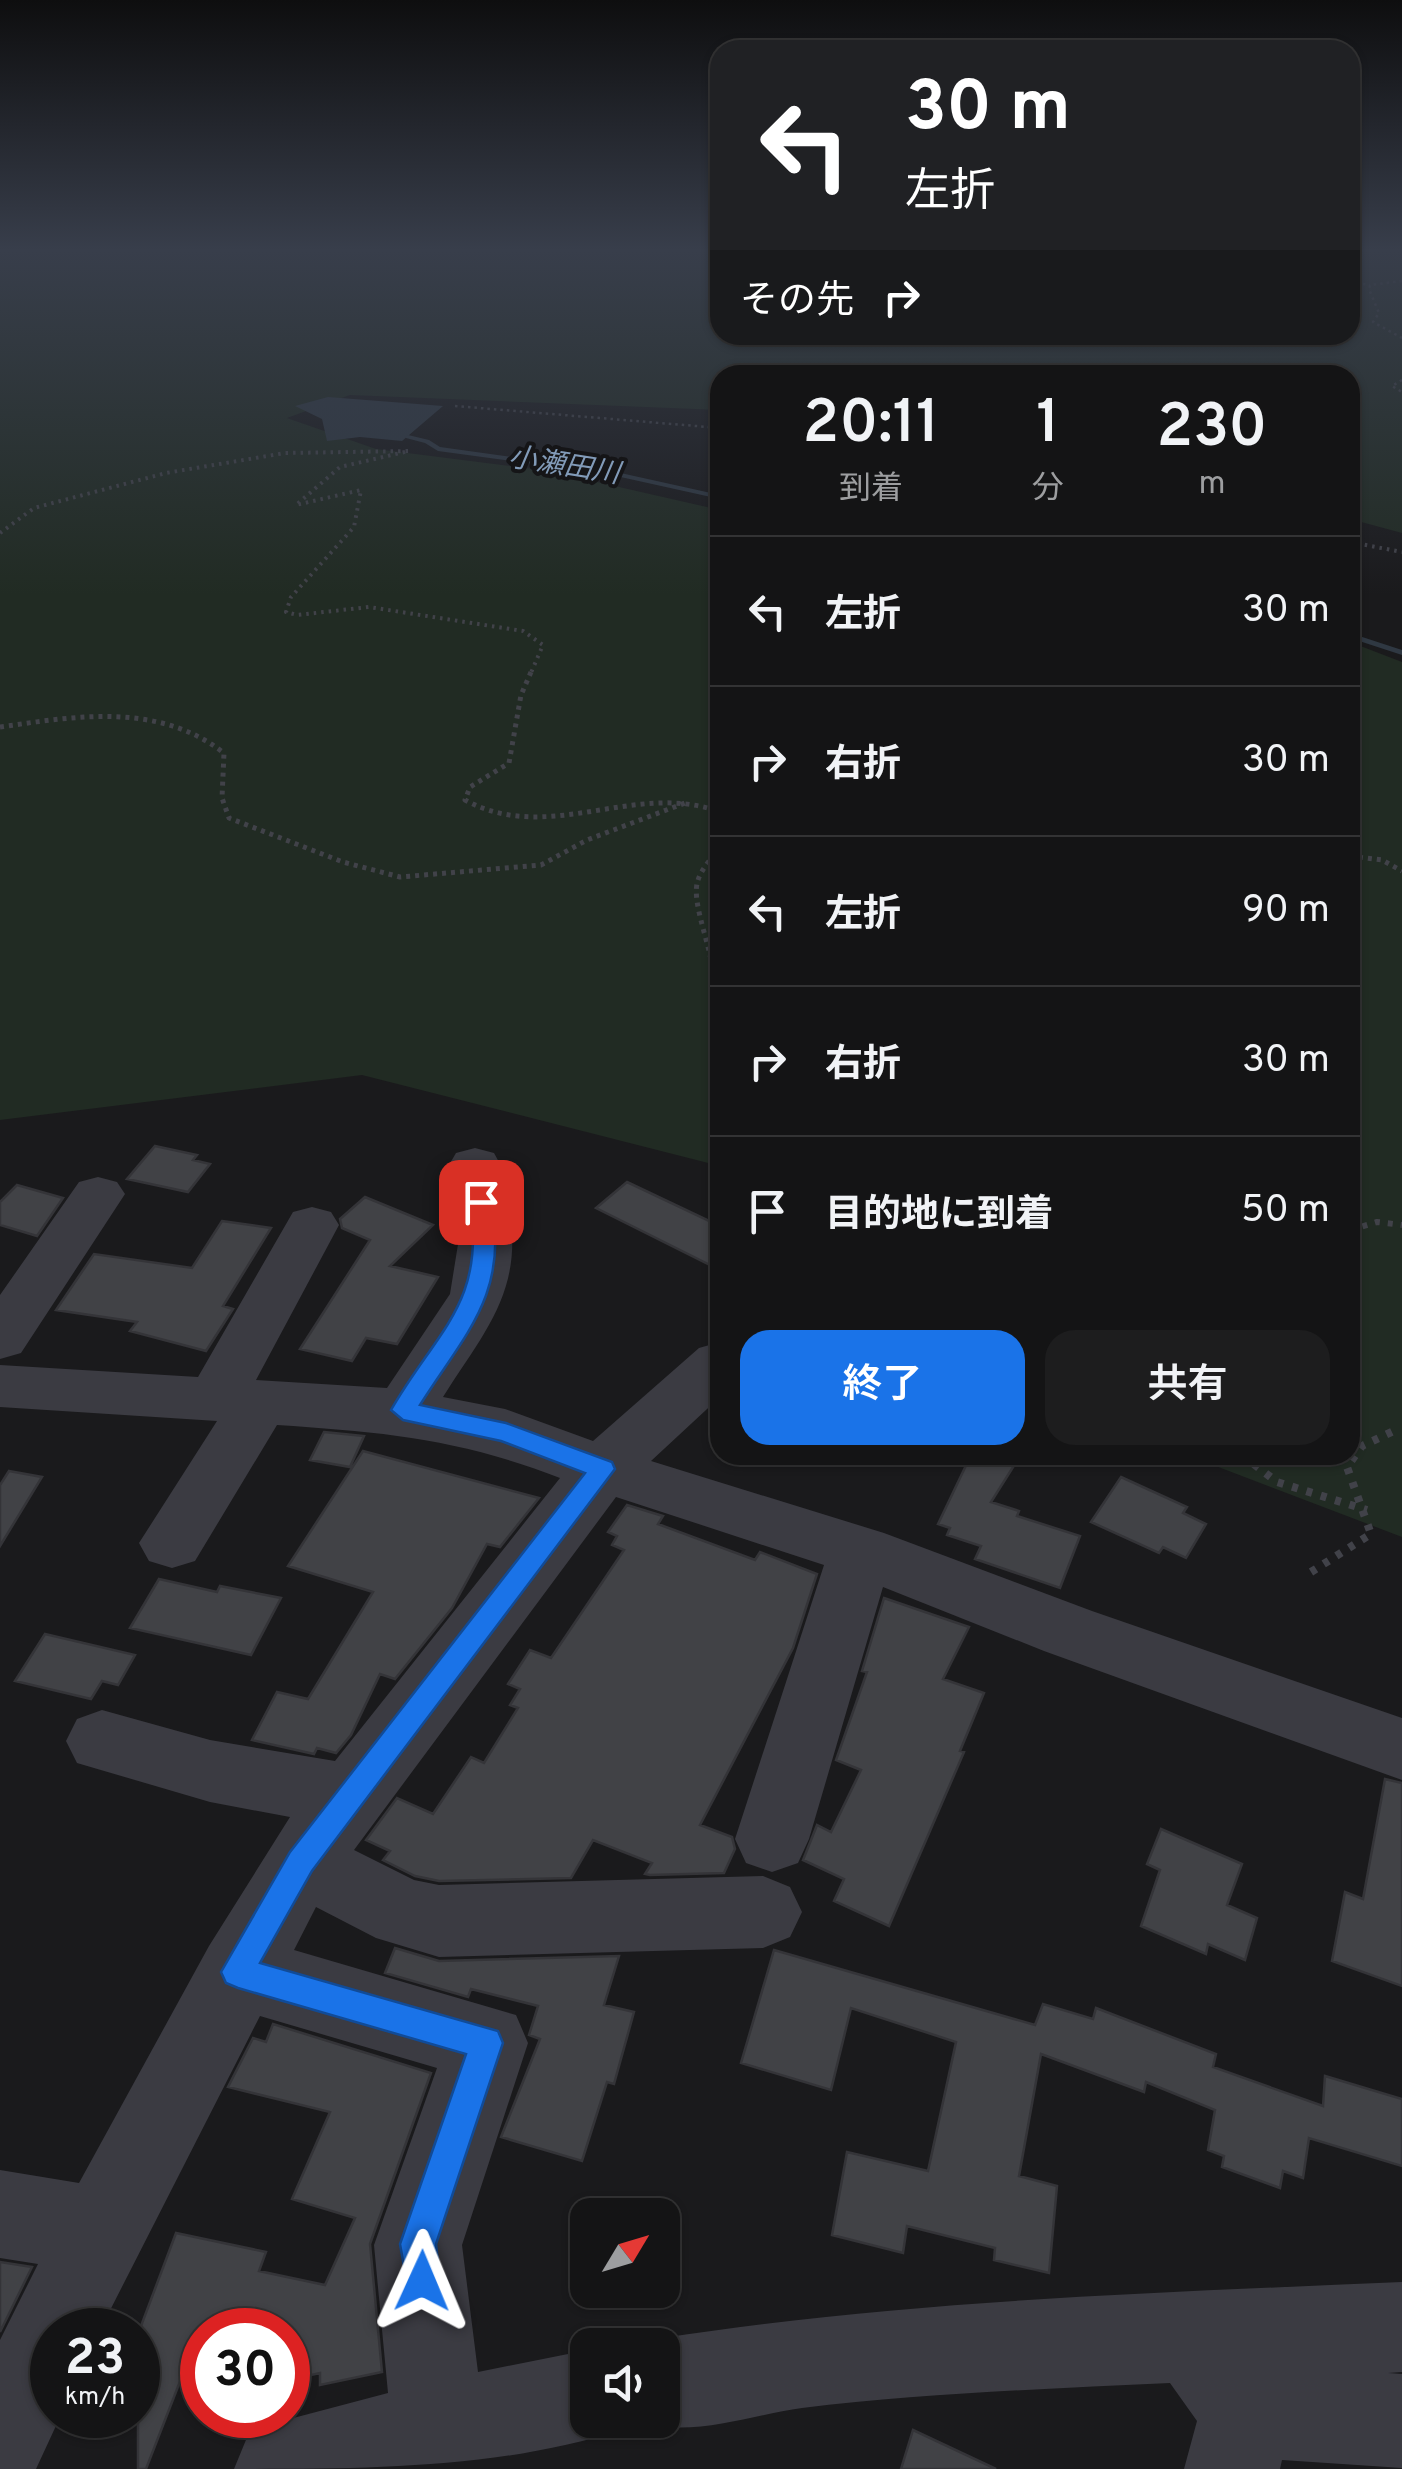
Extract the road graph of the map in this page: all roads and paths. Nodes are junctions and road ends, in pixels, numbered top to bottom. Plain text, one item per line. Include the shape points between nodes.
1 (1402, 380) edge
2 (1402, 392) edge
3 (454, 406) dead end
4 (710, 427) edge
5 (0, 534) edge
6 (1360, 544) edge
7 (1402, 552) edge
8 (0, 728) edge
9 (690, 801) junction
10 (710, 808) edge
11 (1360, 857) edge
12 (710, 861) edge
13 (1402, 871) edge
14 (710, 942) edge
15 (475, 1165) dead end
16 (98, 1194) dead end
17 (312, 1224) dead end
18 (1402, 1225) edge
19 (1360, 1227) edge
20 (0, 1339) edge
21 (710, 1372) edge
22 (0, 1386) edge
23 (240, 1399) junction
24 (403, 1410) junction
25 (1398, 1429) dead end
26 (1360, 1449) edge
27 (1255, 1465) edge
28 (1349, 1465) edge
29 (602, 1469) junction
30 (1367, 1510) junction
31 (172, 1543) dead end
32 (861, 1551) junction
33 (1311, 1572) dead end
34 (102, 1741) dead end
35 (1402, 1749) edge
36 (353, 1796) junction
37 (772, 1838) dead end
38 (301, 1862) junction
39 (763, 1912) dead end
40 (238, 1972) junction
41 (0, 2214) edge
42 (101, 2230) junction
43 (64, 2308) edge
44 (1402, 2327) edge
45 (1191, 2335) junction
46 (30, 2379) edge
47 (680, 2381) edge
48 (570, 2401) edge
49 (1402, 2422) edge
50 (438, 2427) junction
51 (1239, 2440) edge
52 (0, 2442) edge
53 (282, 2469) edge

1 - 2 path via 1392,386
3 - 4 path
5 - 9 path via 34,508 166,473 271,454 409,450 340,467 296,505 361,490 354,528 286,612 369,608 540,638 509,763 470,787 465,800 481,812 514,819
6 - 7 path
8 - 9 path via 109,718 192,727 224,753 222,798 229,818 400,878 541,865
9 - 10 path
11 - 13 path
12 - 14 path via 695,894
15 - 24 street via 487,1238 478,1296
16 - 20 street
17 - 23 street
18 - 19 path
21 - 29 street
22 - 23 street
23 - 24 street
23 - 31 street
24 - 29 street via 506,1432
25 - 26 path
27 - 30 path via 1277,1482
28 - 30 path via 1352,1488
29 - 32 street
29 - 36 street
30 - 33 path via 1371,1534
32 - 35 street
32 - 37 street
34 - 36 street via 210,1771
36 - 38 street
38 - 39 street via 403,1913 439,1921
38 - 40 street
40 - 42 street
40 - 50 street via 486,2043 418,2244
41 - 42 street
42 - 43 street
44 - 45 street
45 - 47 street via 802,2362
45 - 51 street
46 - 52 street
48 - 50 street
49 - 51 street
50 - 53 street

